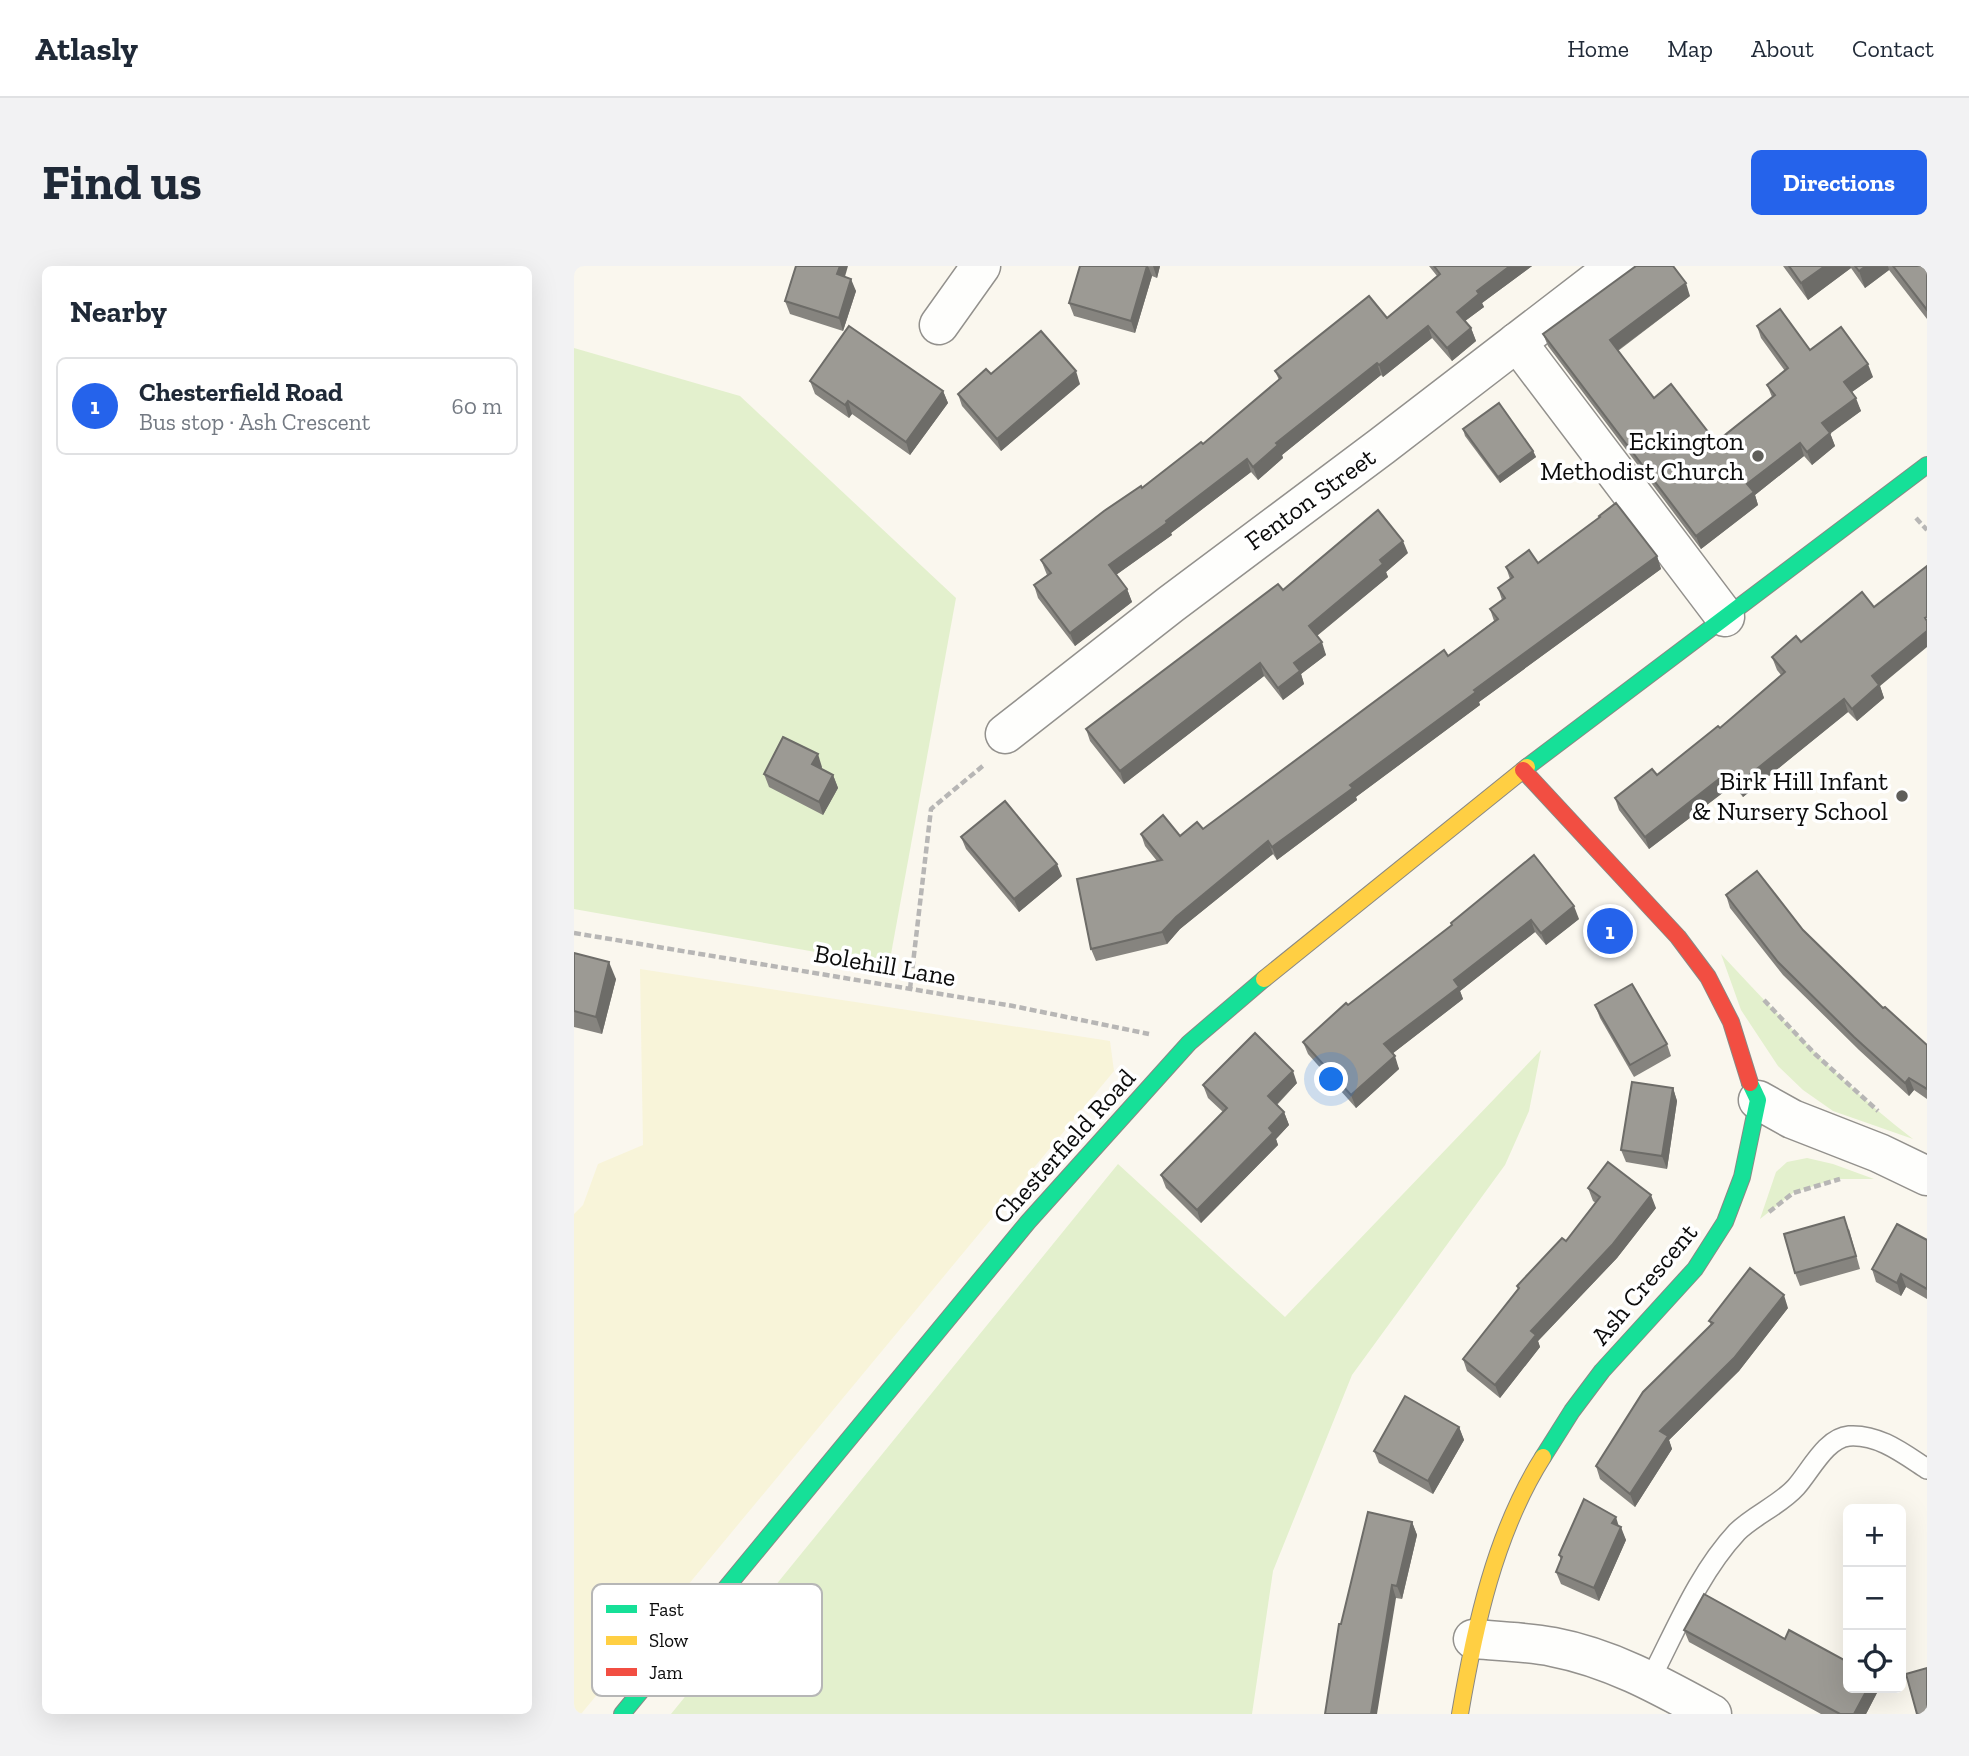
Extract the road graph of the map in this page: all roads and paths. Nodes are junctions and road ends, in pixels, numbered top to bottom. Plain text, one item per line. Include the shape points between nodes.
1 (981, 266) edge
2 (1616, 266) edge
3 (939, 325) dead end
4 (1517, 342) junction
5 (1927, 465) edge
6 (1725, 617) junction
7 (1005, 734) joint
8 (1523, 770) junction
9 (574, 933) edge
10 (910, 989) junction
11 (1759, 994) dead end
12 (1189, 1043) junction
13 (1758, 1100) junction
14 (1884, 1117) dead end
15 (1927, 1176) edge
16 (1848, 1179) dead end
17 (1726, 1222) junction
18 (1927, 1469) edge
19 (729, 1584) edge
20 (1473, 1639) junction
21 (1650, 1680) junction
22 (637, 1696) edge
23 (622, 1714) edge
24 (1460, 1714) edge
25 (1712, 1714) edge

1 - 3 street
2 - 4 street, Fenton Street
4 - 6 street
4 - 7 street, Fenton Street
5 - 6 main road, Chesterfield Road
6 - 8 main road, Chesterfield Road
7 - 10 path via 993,757 931,809
8 - 12 main road, Chesterfield Road
8 - 13 main road via 1678,937 1708,977 1731,1022
9 - 10 path, Bolehill Lane
10 - 12 path, Bolehill Lane
11 - 14 path
12 - 19 main road, Chesterfield Road via 1019,1232
13 - 15 street via 1791,1119
13 - 17 main road, Ash Crescent via 1742,1177
16 - 17 path via 1793,1193 1759,1219
17 - 20 main road, Ash Crescent via 1695,1269 1602,1371 1540,1462 1515,1510
18 - 21 lane via 1870,1438 1836,1440 1794,1489 1739,1530 1710,1564
20 - 21 street via 1553,1647
20 - 24 main road, Ash Crescent
21 - 25 street
22 - 23 main road, Chesterfield Road

